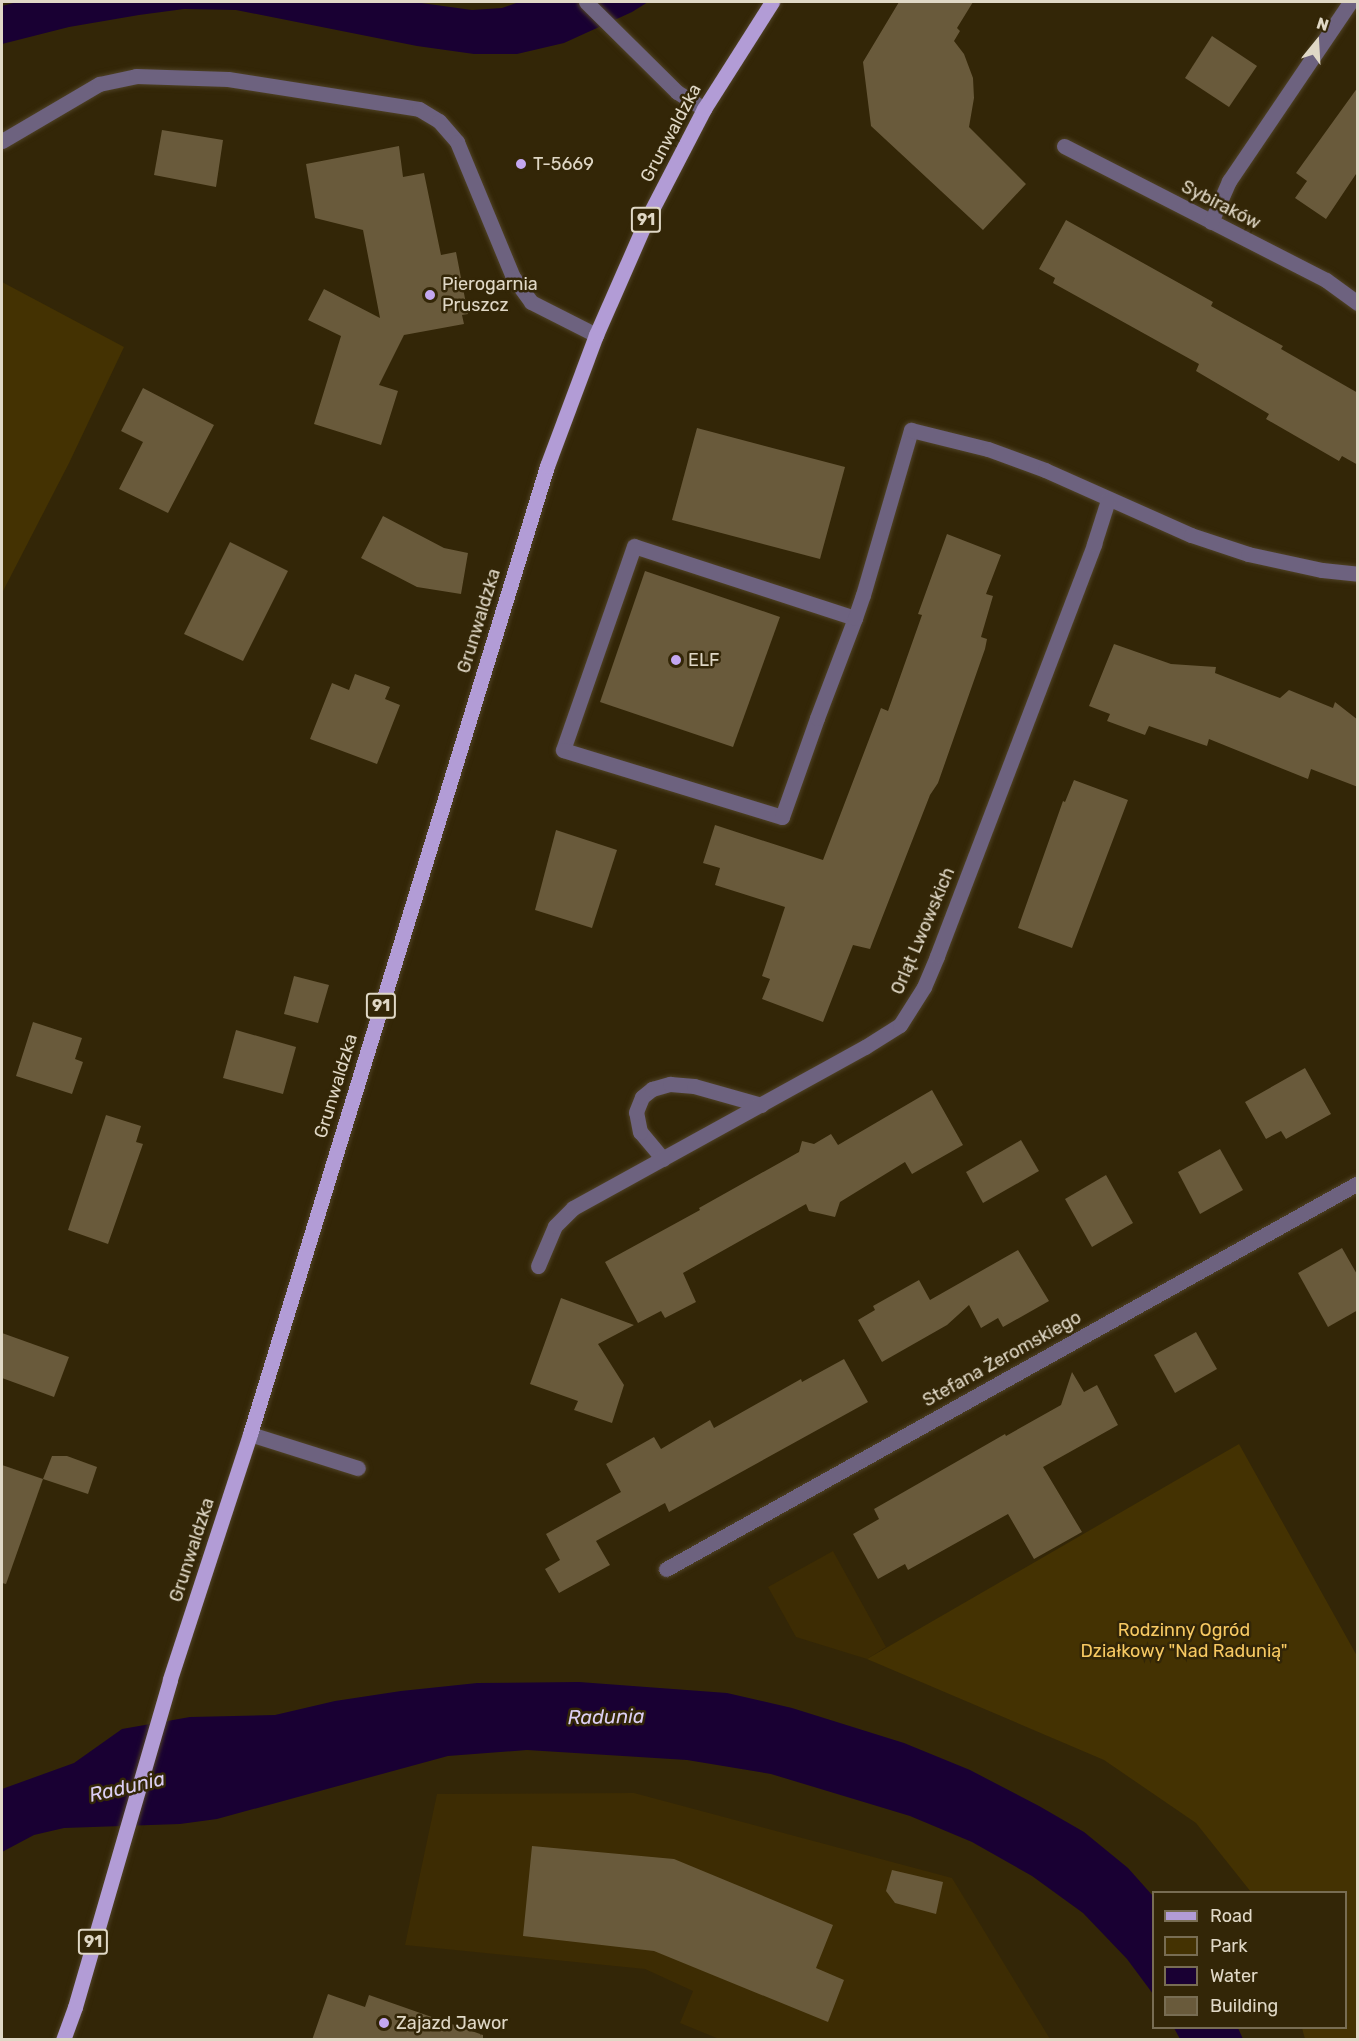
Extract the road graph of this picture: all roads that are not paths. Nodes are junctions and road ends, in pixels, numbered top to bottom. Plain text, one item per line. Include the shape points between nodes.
1 (586, 2) edge
2 (772, 2) edge
3 (1350, 2) edge
4 (704, 109) junction
5 (2, 141) edge
6 (1064, 146) dead end
7 (1211, 222) junction
8 (1358, 303) edge
9 (596, 335) junction
10 (1108, 500) junction
11 (1358, 574) edge
12 (855, 618) junction
13 (761, 1105) junction
14 (663, 1159) junction
15 (1358, 1183) edge
16 (538, 1266) dead end
17 (250, 1434) junction
18 (358, 1468) dead end
19 (666, 1569) dead end
20 (63, 2040) edge

1 - 4 street via 677,92
2 - 4 main road, Grunwaldzka / 91
3 - 7 street via 1230,181
4 - 9 main road, Grunwaldzka / 91 via 647,219
5 - 9 street via 99,84 136,76 228,79 419,109 439,121 457,142 513,277 531,302
6 - 7 street, Sybiraków
7 - 8 street, Sybiraków via 1326,280
9 - 17 main road, Grunwaldzka / 91 via 547,466
10 - 11 street via 1248,554
10 - 12 street via 988,449 911,430
10 - 13 street, Orląt Lwowskich via 937,956 913,1007 900,1025
12 - 12 street via 782,817 563,750 634,546
13 - 14 street, Orląt Lwowskich
13 - 14 street via 694,1086 670,1084 652,1089 642,1097 636,1112 640,1132
14 - 16 street, Orląt Lwowskich via 573,1208 555,1226
15 - 19 street, Stefana Żeromskiego
17 - 18 street
17 - 20 main road, Grunwaldzka / 91 via 170,1679

